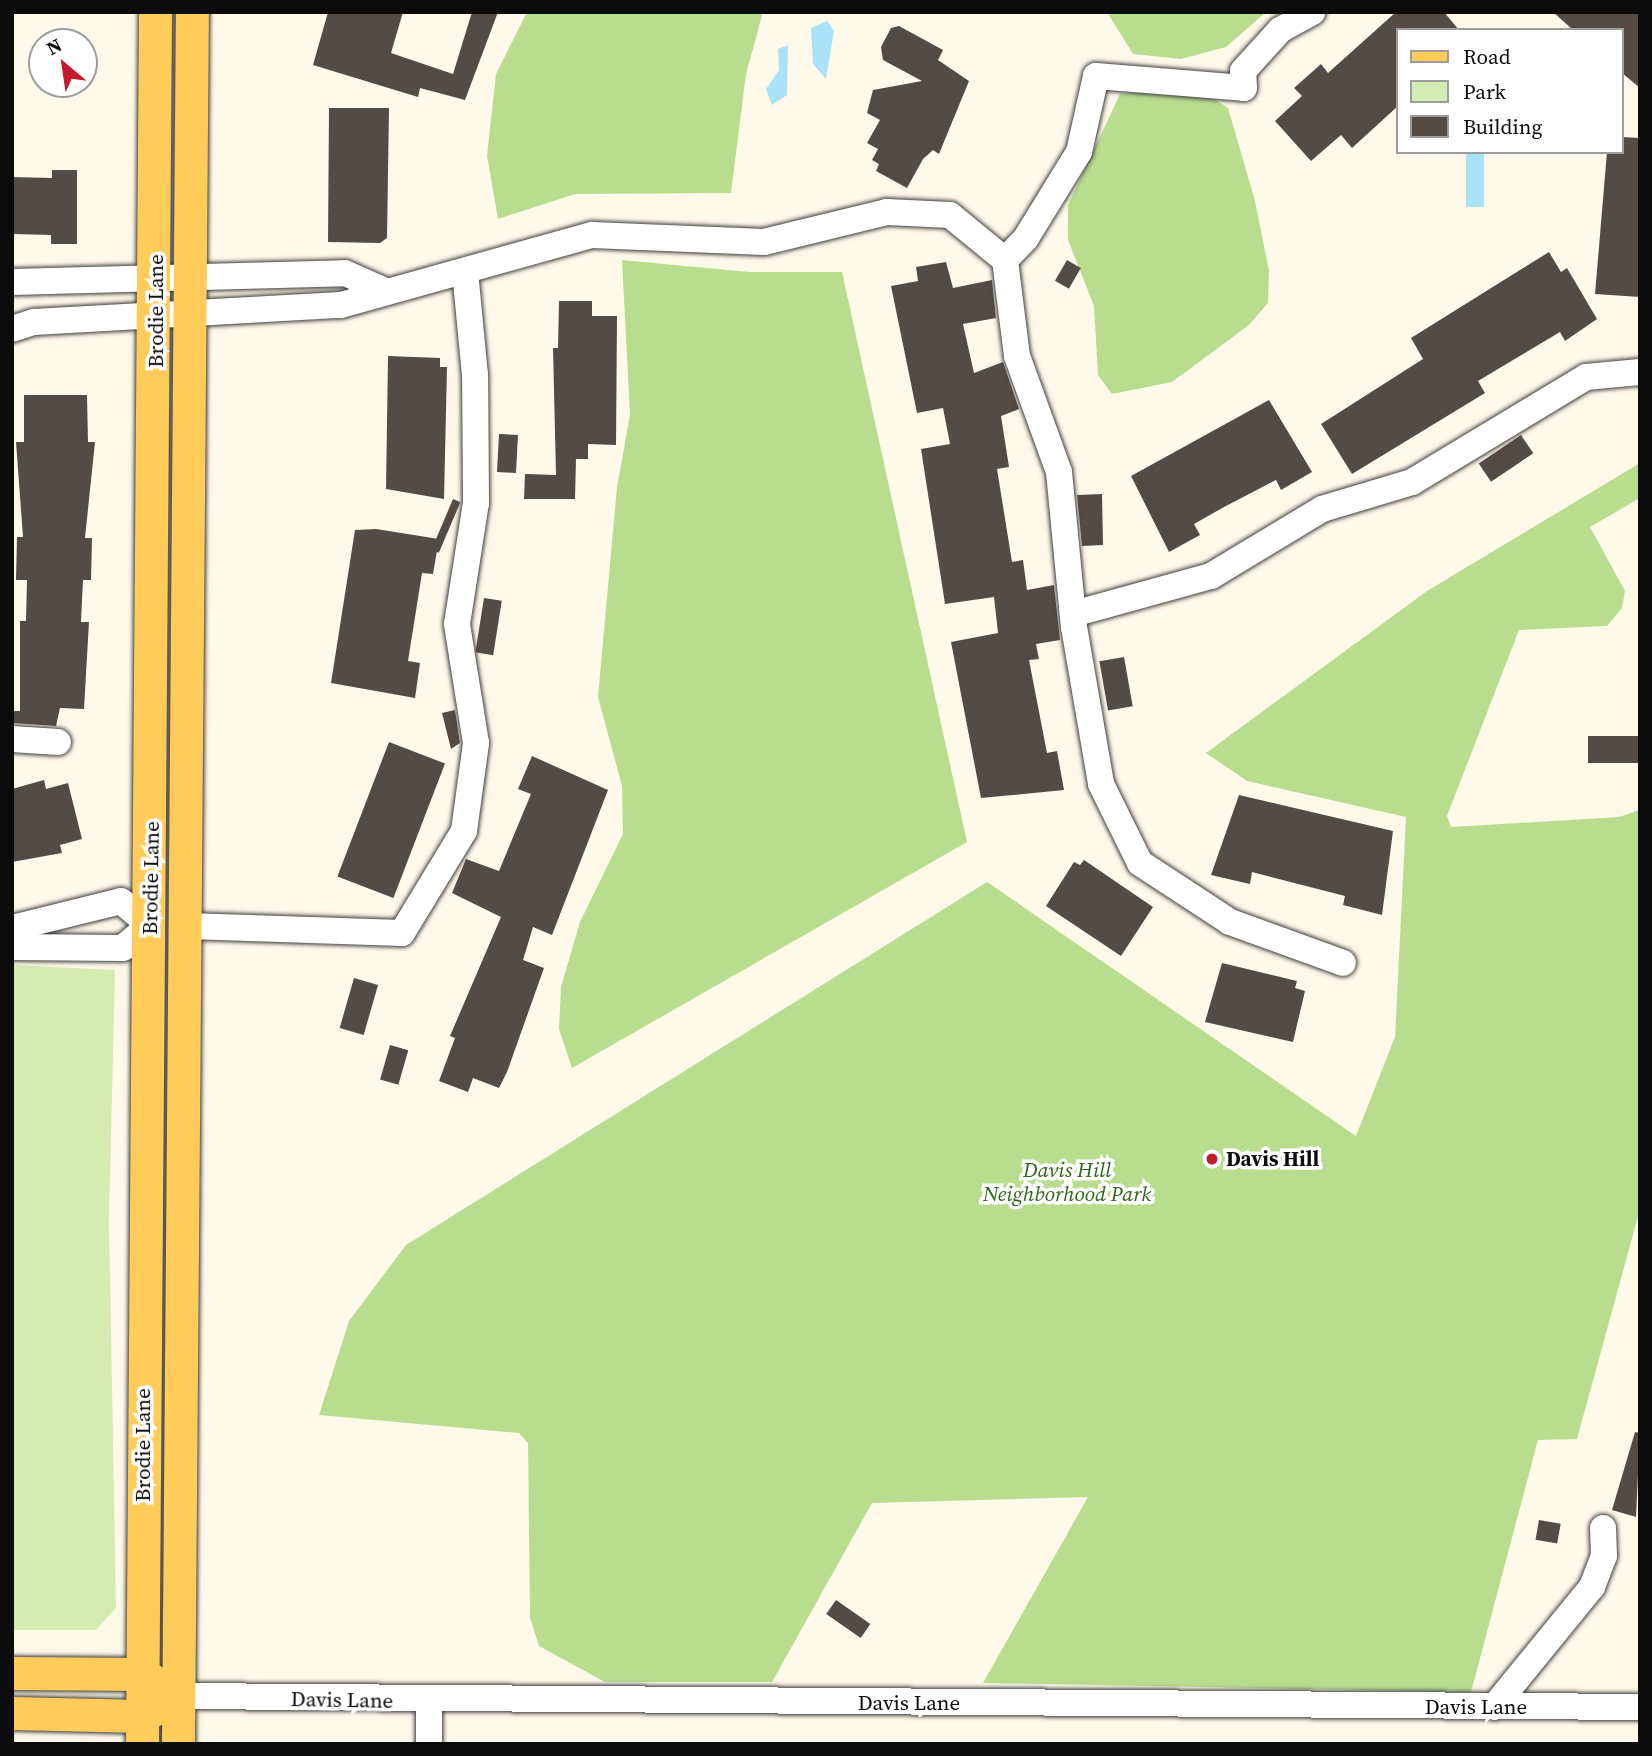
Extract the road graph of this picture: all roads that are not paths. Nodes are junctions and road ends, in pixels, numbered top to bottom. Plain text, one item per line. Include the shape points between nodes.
1 (155, 12) edge
2 (192, 12) edge
3 (1312, 12) edge
4 (1005, 260) junction
5 (465, 272) junction
6 (194, 275) junction
7 (157, 279) junction
8 (22, 283) edge
9 (383, 290) junction
10 (194, 314) junction
11 (157, 318) junction
12 (23, 326) edge
13 (1640, 372) edge
14 (1073, 614) junction
15 (12, 739) edge
16 (58, 742) dead end
17 (150, 925) junction
18 (188, 926) junction
19 (12, 928) edge
20 (12, 947) edge
21 (1343, 963) dead end
22 (1603, 1528) dead end
23 (12, 1672) edge
24 (143, 1674) junction
25 (178, 1696) junction
26 (429, 1702) junction
27 (1494, 1707) junction
28 (1640, 1707) edge
29 (12, 1713) edge
30 (142, 1730) edge
31 (178, 1744) edge
32 (429, 1744) edge

1 - 7 main road, Brodie Lane
2 - 6 main road, Brodie Lane
3 - 4 street via 1280,30 1243,71 1244,88 1096,76 1079,152 1026,238
4 - 5 street via 950,215 887,212 764,242 592,235
4 - 14 street via 1017,356 1059,472
5 - 9 street
5 - 18 street via 475,374 476,503 457,624 476,743 464,831 402,933
6 - 7 street
6 - 9 street via 345,273
6 - 10 main road, Brodie Lane
7 - 8 street
7 - 11 main road, Brodie Lane
8 - 12 street
9 - 10 street via 341,305
10 - 11 street
10 - 18 main road, Brodie Lane
11 - 12 street
11 - 17 main road, Brodie Lane
13 - 14 street via 1586,377 1412,482 1322,509 1211,576
14 - 21 street via 1101,785 1140,863 1230,922
15 - 16 street
17 - 18 main road
17 - 19 street via 121,901
17 - 20 street via 123,948
17 - 24 main road, Brodie Lane
18 - 25 main road, Brodie Lane
22 - 27 street via 1604,1556 1592,1587
23 - 24 main road
24 - 25 main road
24 - 30 main road, Brodie Lane
25 - 26 street, Davis Lane
25 - 30 main road
25 - 31 main road, Brodie Lane
26 - 27 street, Davis Lane
26 - 32 street
27 - 28 street, Davis Lane
29 - 30 main road

